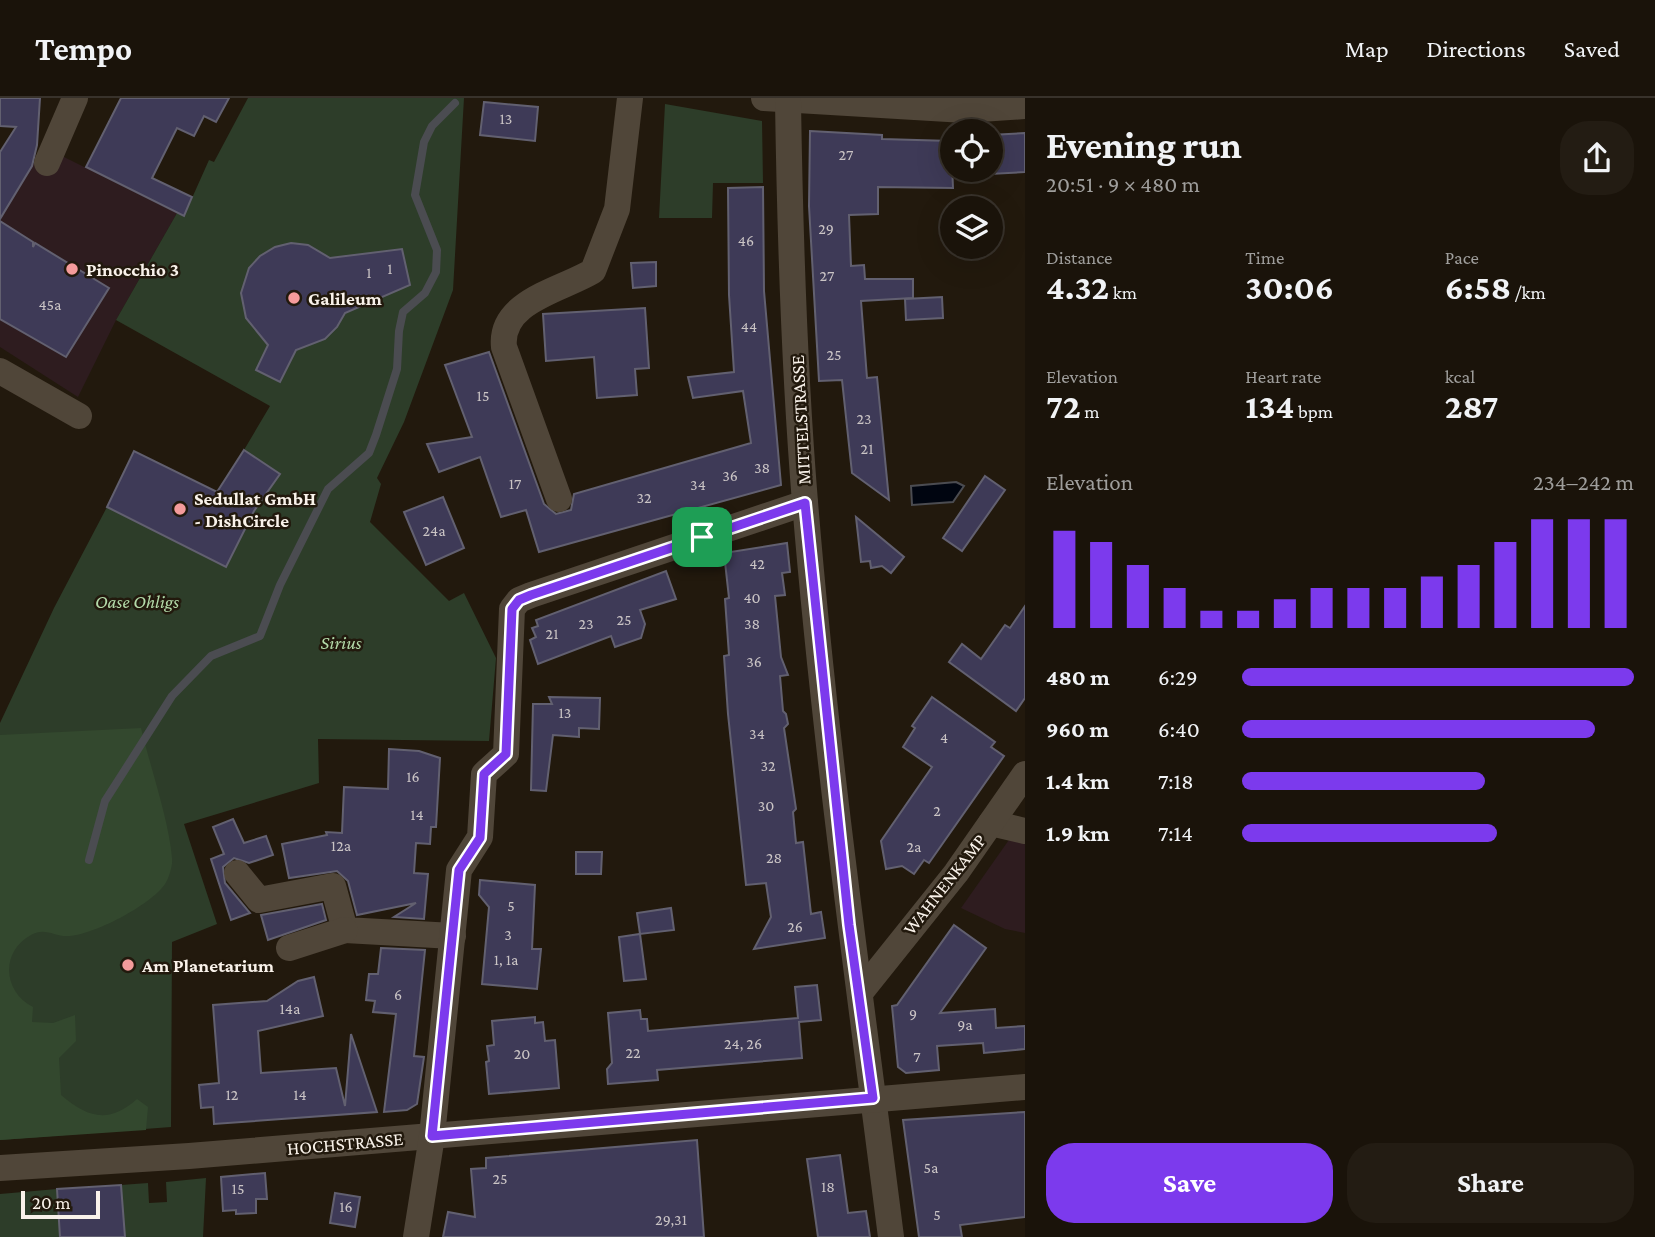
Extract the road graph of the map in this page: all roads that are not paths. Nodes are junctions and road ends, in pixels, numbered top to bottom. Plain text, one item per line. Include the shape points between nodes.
1 (75, 98) edge
2 (630, 98) edge
3 (776, 100) edge
4 (1025, 106) edge
5 (47, 163) dead end
6 (0, 371) edge
7 (79, 416) dead end
8 (559, 499) dead end
9 (805, 503) junction
10 (1025, 774) edge
11 (991, 823) junction
12 (1025, 831) edge
13 (237, 873) dead end
14 (345, 930) junction
15 (453, 936) junction
16 (289, 948) dead end
17 (860, 993) junction
18 (1025, 1087) edge
19 (873, 1098) junction
20 (432, 1136) junction
21 (0, 1168) edge
22 (416, 1237) edge
23 (891, 1237) edge

1 - 5 street
2 - 8 street via 617,209 593,271 528,304 507,324 504,347
3 - 4 street via 965,110
3 - 9 street, MITTELSTRASSE
6 - 7 street
9 - 15 street via 519,600 510,623 506,754 484,774 480,838 459,870
9 - 17 street, MITTELSTRASSE
10 - 11 street, WAHNENKAMP
11 - 12 street
11 - 17 street, WAHNENKAMP
13 - 14 street via 259,900 333,886
14 - 15 street
14 - 16 street
15 - 20 street
17 - 19 street, MITTELSTRASSE
18 - 19 street, HOCHSTRASSE
19 - 20 street, HOCHSTRASSE
19 - 23 street, MITTELSTRASSE
20 - 21 street, HOCHSTRASSE
20 - 22 street

